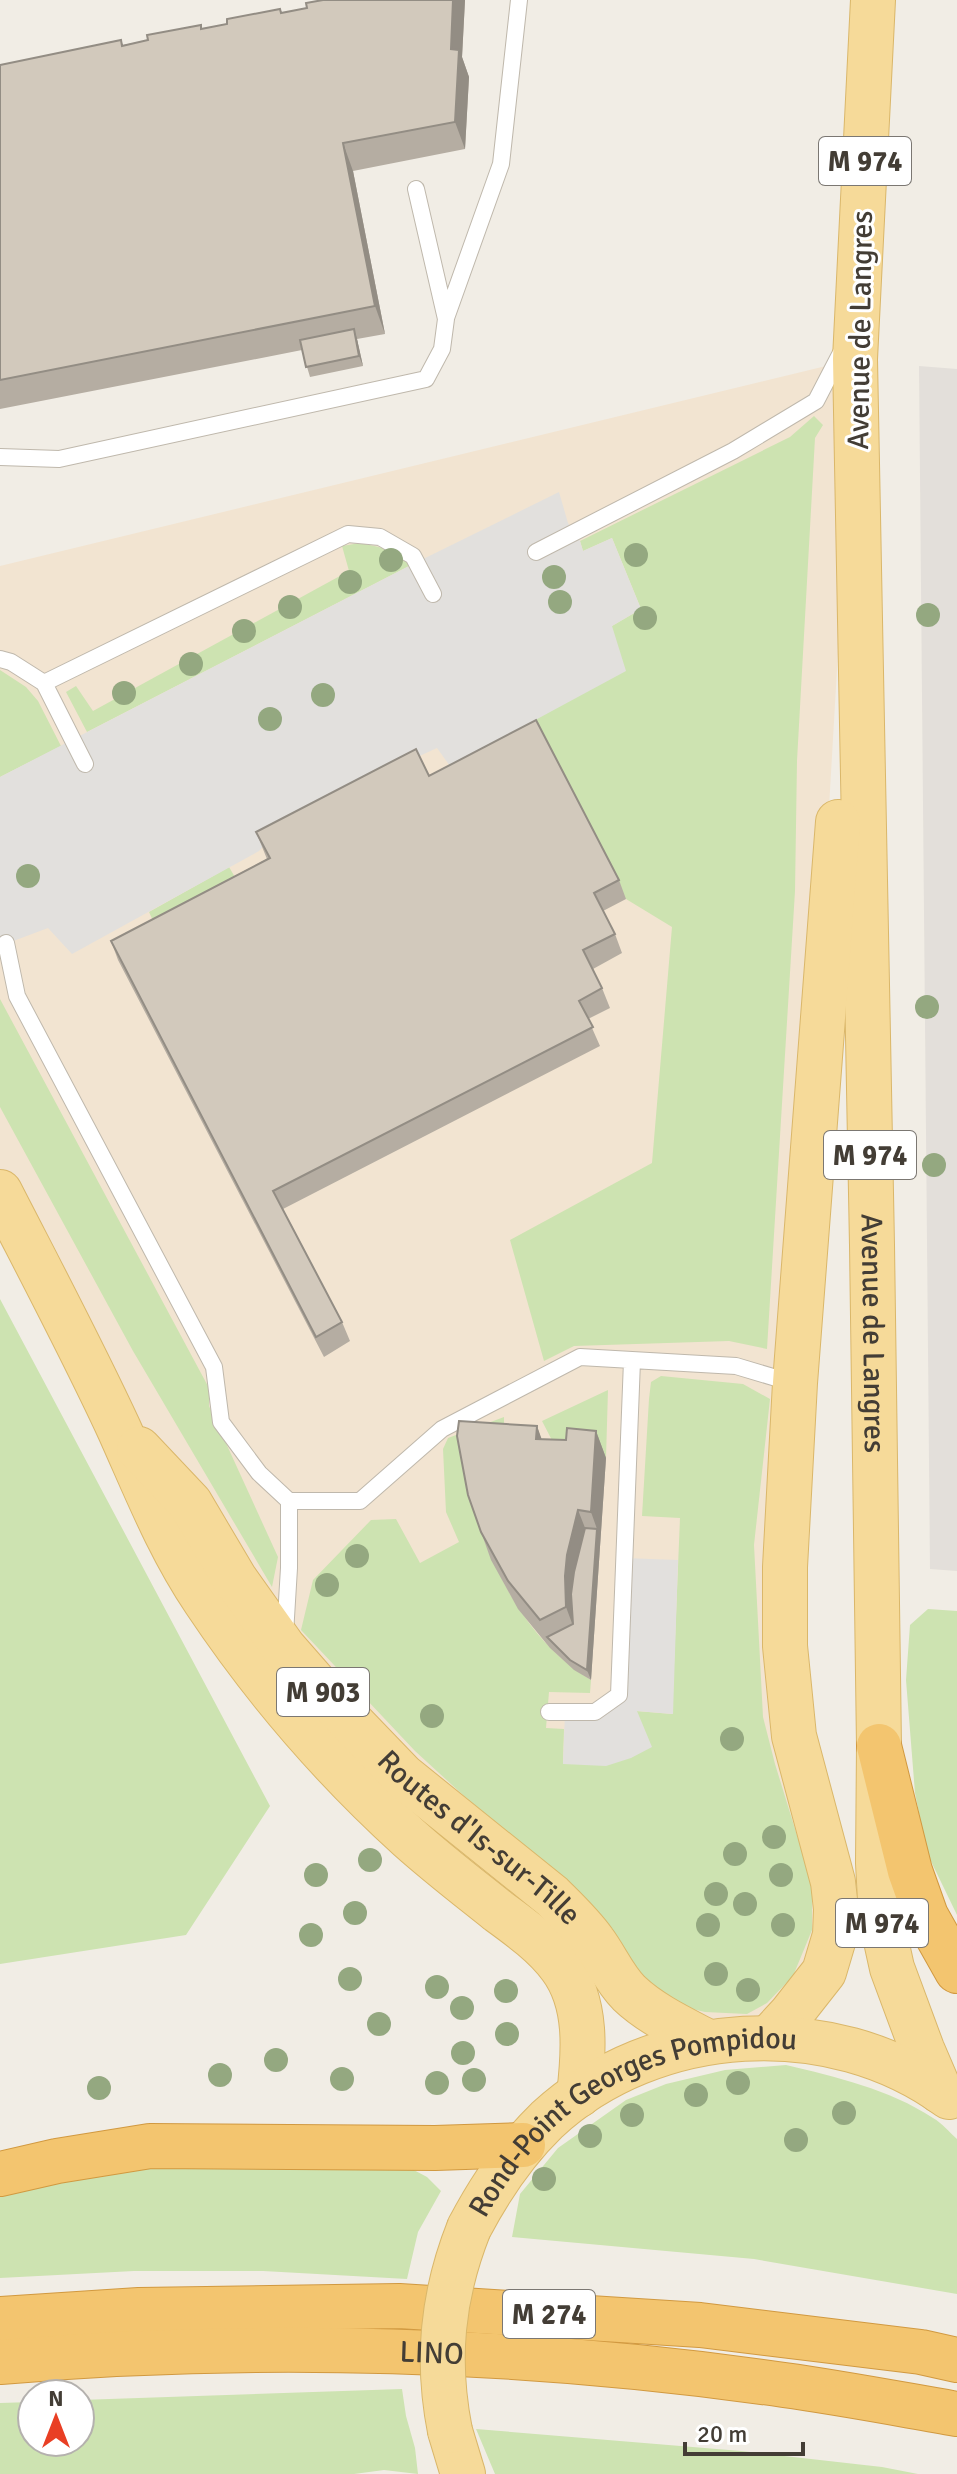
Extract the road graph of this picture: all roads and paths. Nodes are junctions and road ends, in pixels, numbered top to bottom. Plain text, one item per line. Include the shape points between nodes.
1 (519, 0) edge
2 (873, 0) edge
3 (416, 189) dead end
4 (446, 319) junction
5 (857, 323) junction
6 (0, 457) edge
7 (536, 552) dead end
8 (858, 565) junction
9 (433, 594) dead end
10 (0, 659) edge
11 (44, 683) junction
12 (85, 764) dead end
13 (6, 943) dead end
14 (0, 1192) edge
15 (632, 1361) junction
16 (795, 1383) junction
17 (118, 1427) junction
18 (289, 1501) junction
19 (284, 1648) junction
20 (549, 1712) dead end
21 (879, 1746) junction
22 (957, 1971) edge
23 (769, 2038) junction
24 (708, 2042) junction
25 (579, 2095) junction
26 (949, 2097) edge
27 (523, 2145) junction
28 (0, 2174) edge
29 (0, 2319) edge
30 (957, 2360) edge
31 (0, 2362) edge
32 (957, 2414) edge
33 (463, 2474) edge

1 - 4 lane via 501,164
2 - 5 main road, Avenue de Langres / M 974
3 - 4 lane
4 - 6 lane via 442,349 426,379 59,459
5 - 7 lane via 816,401 733,451
5 - 8 main road, Avenue de Langres / M 974
8 - 16 main road, Avenue de Langres / M 974
8 - 21 main road, Avenue de Langres / M 974
9 - 11 lane via 413,556 380,537 348,534
10 - 11 lane
11 - 12 lane
13 - 18 lane via 17,996 214,1367 221,1422 259,1473
14 - 17 main road, Routes d'Is-sur-Tille / M 903
15 - 16 lane via 736,1366
15 - 18 lane via 580,1357 442,1429 360,1501
15 - 20 lane via 619,1695 595,1712
16 - 23 main road, Avenue de Langres / M 974 via 785,1567 788,1693 794,1736 828,1861 835,1935 824,1972
17 - 19 main road, Routes d'Is-sur-Tille / M 903 via 190,1503
17 - 25 main road, Routes d'Is-sur-Tille / M 903 via 172,1547 203,1599 285,1710 408,1837 562,1967 581,2016
18 - 19 lane
19 - 24 main road, Routes d'Is-sur-Tille / M 903 via 403,1776 573,1916 629,1993
21 - 22 highway via 910,1871 926,1916
21 - 26 main road, Avenue de Langres / M 974 via 881,1918 892,1968 922,2049
23 - 24 main road, Rond-Point Georges Pompidou
23 - 26 main road, Rond-Point Georges Pompidou via 806,2040 876,2058
24 - 25 main road, Rond-Point Georges Pompidou via 662,2053
25 - 27 main road, Rond-Point Georges Pompidou
27 - 28 highway via 150,2146
27 - 33 main road, Rond-Point Georges Pompidou, bridge via 469,2228 442,2328 442,2380
29 - 30 highway, LINO / M 274 via 139,2310 399,2306 700,2325
31 - 32 highway, LINO / M 274 via 108,2355 402,2352 599,2363 784,2385

